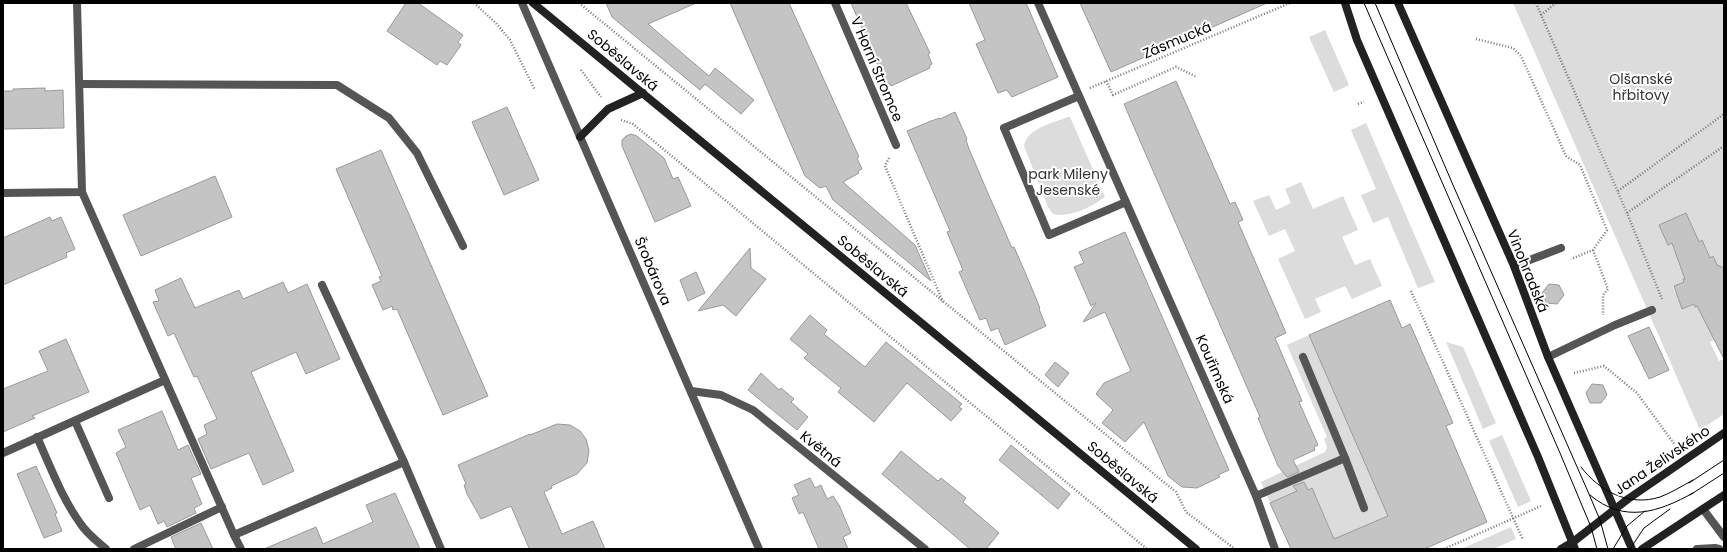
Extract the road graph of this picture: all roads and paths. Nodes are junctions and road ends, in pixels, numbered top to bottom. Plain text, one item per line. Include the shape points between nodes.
1 (77, 3) edge
2 (474, 3) edge
3 (522, 3) edge
4 (533, 3) edge
5 (579, 3) edge
6 (835, 3) edge
7 (1038, 3) edge
8 (1290, 3) edge
9 (1345, 3) edge
10 (1398, 3) edge
11 (1536, 3) edge
12 (1556, 3) edge
13 (1541, 16) junction
14 (1476, 39) dead end
15 (581, 70) dead end
16 (1197, 77) dead end
17 (1106, 81) junction
18 (80, 84) junction
19 (1075, 86) junction
20 (535, 90) dead end
21 (643, 93) junction
22 (1079, 96) junction
23 (604, 102) dead end
24 (1364, 102) dead end
25 (1358, 104) dead end
26 (1724, 114) edge
27 (620, 120) dead end
28 (580, 137) junction
29 (896, 145) dead end
30 (1724, 146) edge
31 (885, 166) dead end
32 (1617, 191) junction
33 (82, 192) junction
34 (3, 193) edge
35 (1126, 202) junction
36 (1628, 213) junction
37 (463, 246) dead end
38 (1561, 248) joint
39 (1593, 250) junction
40 (1514, 266) junction
41 (322, 285) dead end
42 (1411, 291) dead end
43 (944, 302) junction
44 (1652, 310) joint
45 (1603, 331) junction
46 (1303, 357) dead end
47 (1548, 357) junction
48 (1574, 373) dead end
49 (165, 380) junction
50 (691, 392) junction
51 (75, 421) junction
52 (1724, 433) edge
53 (37, 438) junction
54 (1675, 445) dead end
55 (3, 453) edge
56 (1344, 458) junction
57 (404, 462) junction
58 (1724, 495) edge
59 (1256, 496) junction
60 (109, 498) dead end
61 (1540, 506) dead end
62 (222, 507) junction
63 (1364, 508) dead end
64 (1614, 508) junction
65 (1703, 509) junction
66 (1514, 518) junction
67 (234, 535) junction
68 (1724, 537) edge
69 (1523, 540) dead end
70 (1574, 546) edge
71 (106, 549) edge
72 (134, 549) edge
73 (241, 549) edge
74 (441, 549) edge
75 (759, 549) edge
76 (925, 549) edge
77 (1147, 549) edge
78 (1196, 549) edge
79 (1235, 549) edge
80 (1275, 549) edge
81 (1444, 549) edge
82 (1561, 549) edge
83 (1582, 549) edge
84 (1632, 549) edge
85 (1642, 549) edge
86 (1698, 549) edge
87 (1719, 549) edge

1 - 18 street
2 - 20 path via 510,40
3 - 28 street, Šrobárova
4 - 21 main road, Soběslavská
5 - 43 path
6 - 29 street, V Horní Stromce
7 - 19 street, Kouřimská
8 - 17 path, Zásmucká
9 - 70 main road via 1357,40
10 - 40 main road, Vinohradská
11 - 13 path
12 - 13 path
13 - 32 path
14 - 39 path via 1513,48 1521,56 1566,156 1580,165 1607,230
15 - 23 path
16 - 17 path via 1176,67 1112,95
17 - 19 path, Zásmucká via 1088,88 1085,82
18 - 33 street
18 - 37 street via 336,85 389,118 417,153
19 - 22 street, Kouřimská
21 - 28 main road via 608,109
21 - 78 main road, Soběslavská
22 - 35 street, Kouřimská
22 - 35 street via 1004,128 1049,235
24 - 25 path
26 - 32 path
27 - 77 path via 633,124
28 - 50 street, Šrobárova
30 - 36 path
31 - 43 path
32 - 36 path
33 - 34 street
33 - 49 street
35 - 59 street, Kouřimská
36 - 44 path via 1665,305
38 - 39 path via 1569,260
38 - 40 street
39 - 45 path via 1608,289 1602,295
40 - 47 main road, Vinohradská
41 - 57 street
42 - 66 path
43 - 79 path via 1176,492 1186,512
44 - 45 street
45 - 47 street
46 - 56 street
47 - 64 main road, Vinohradská
48 - 54 path via 1604,366 1637,393
49 - 51 street
49 - 62 street
50 - 75 street, Šrobárova
50 - 76 street, Květná via 721,395 753,410
51 - 53 street
51 - 60 street
52 - 64 main road, Jana Želivského
53 - 55 street
53 - 71 street via 80,523
56 - 59 street
56 - 63 street
57 - 67 street
57 - 74 street
58 - 65 main road
59 - 80 street, Kouřimská
61 - 66 path
62 - 67 street
62 - 72 street
64 - 70 main road, Jana Želivského
64 - 84 main road, Vinohradská
65 - 68 street
65 - 85 main road
66 - 69 path
66 - 81 path
67 - 73 street
70 - 82 main road, Jana Želivského
70 - 83 main road
86 - 87 street

